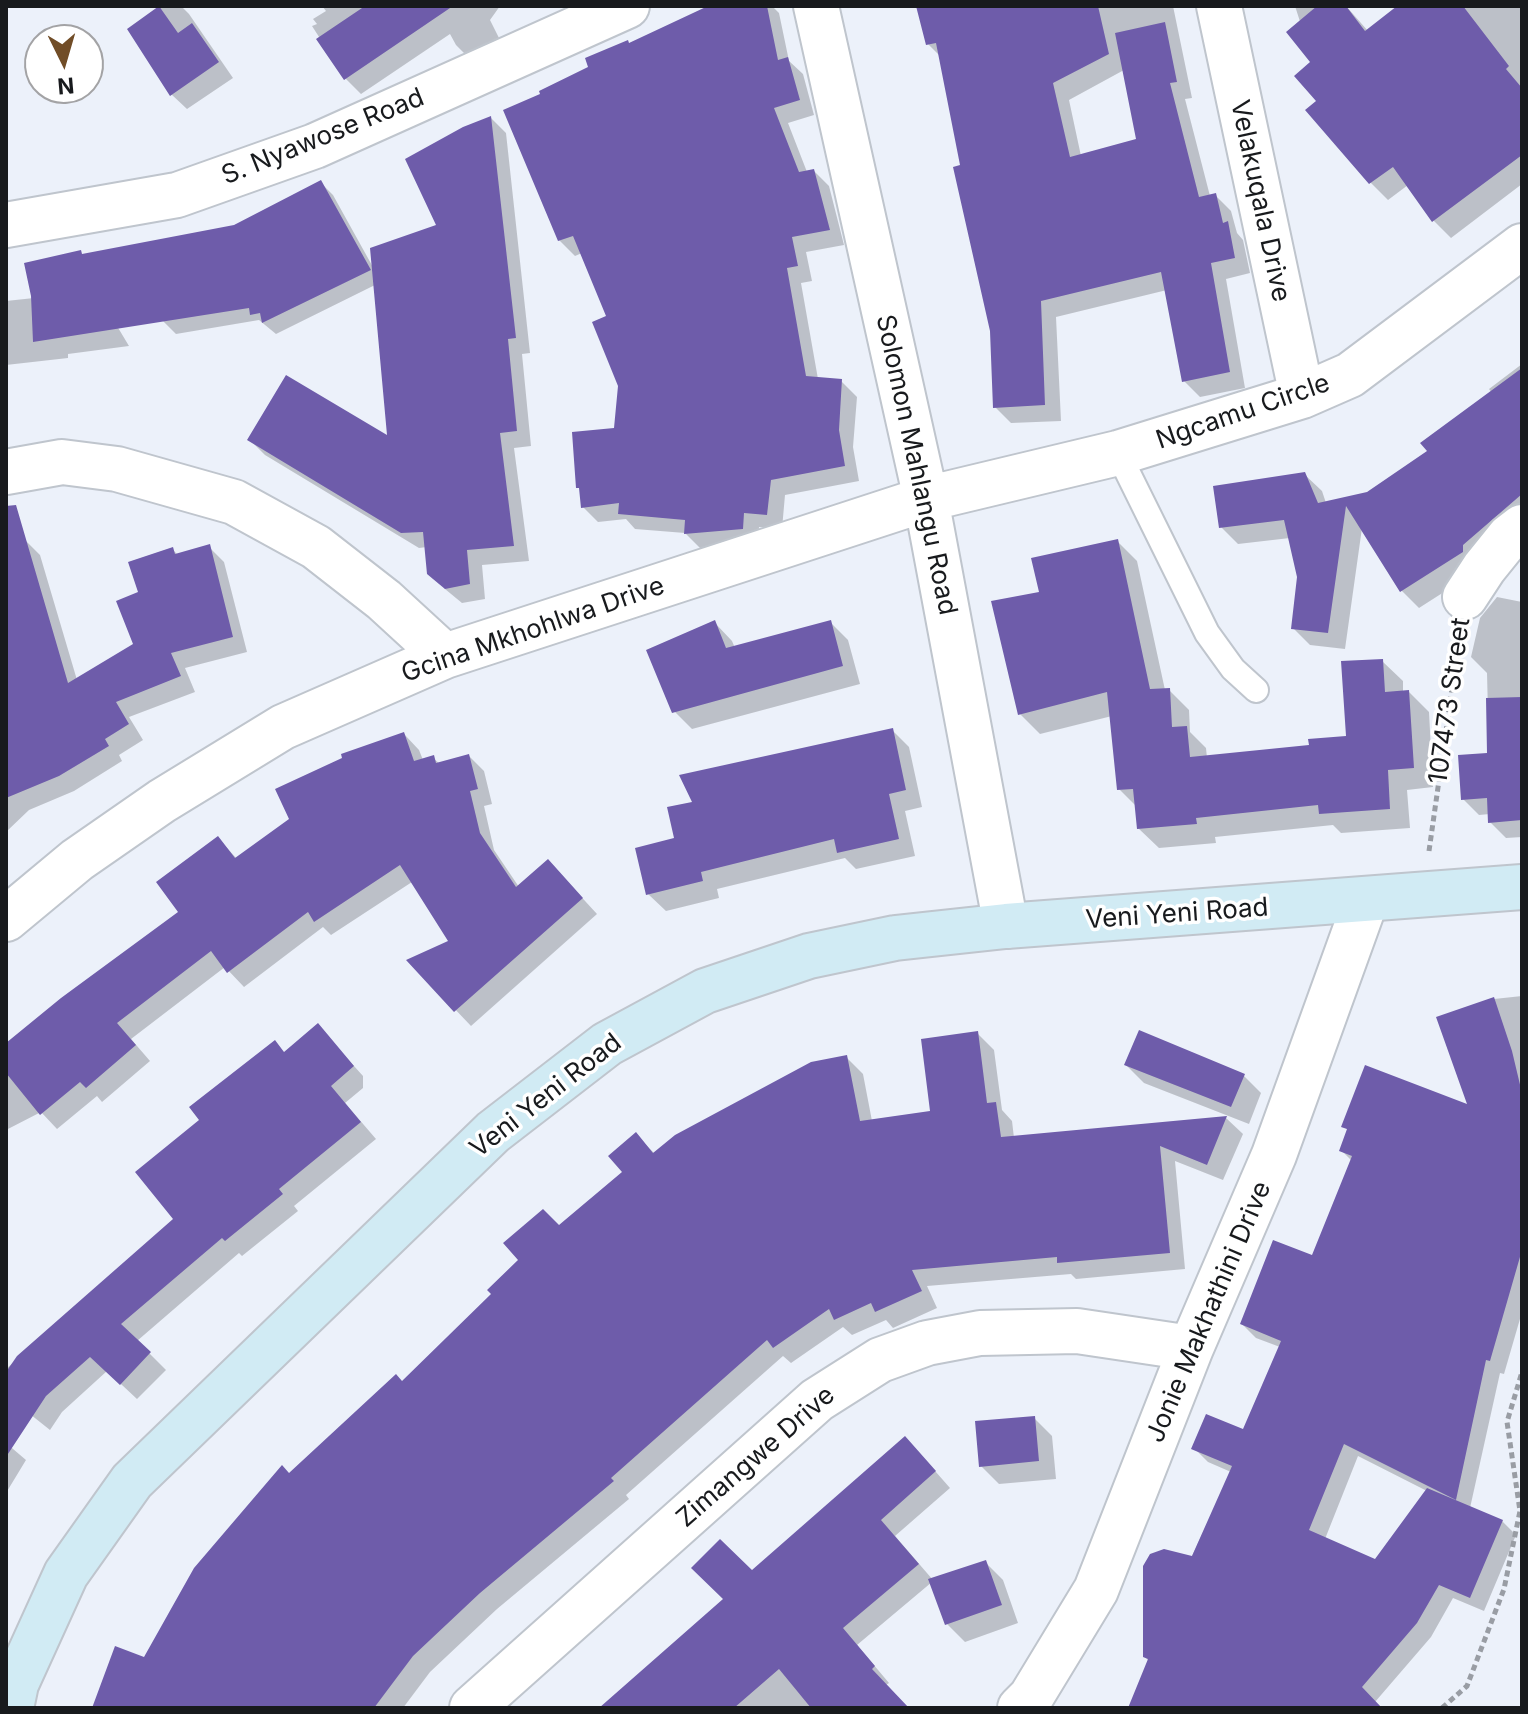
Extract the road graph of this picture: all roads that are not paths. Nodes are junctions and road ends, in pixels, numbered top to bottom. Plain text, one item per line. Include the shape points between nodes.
1 (627, 6) edge
2 (816, 6) edge
3 (1219, 6) edge
4 (6, 225) edge
5 (1522, 246) edge
6 (1302, 396) junction
7 (1118, 453) junction
8 (6, 472) edge
9 (926, 499) junction
10 (1522, 527) edge
11 (1465, 597) road end
12 (445, 656) junction
13 (1256, 690) dead end
14 (1522, 887) edge
15 (1366, 900) junction
16 (6, 919) edge
17 (1006, 926) junction
18 (1191, 1348) junction
19 (11, 1708) edge
20 (472, 1708) edge
21 (1020, 1708) edge

1 - 4 street, S. Nyawose Road via 315,146 177,195
2 - 9 street, Solomon Mahlangu Road
3 - 6 street, Velakuqala Drive
5 - 6 street, Ngcamu Circle via 1350,375
6 - 7 street, Ngcamu Circle
7 - 9 street, Ngcamu Circle
7 - 13 lane via 1207,633
8 - 12 street via 62,462 117,469 234,502 316,547
9 - 12 street, Gcina Mkhohlwa Drive
9 - 17 street, Solomon Mahlangu Road
10 - 11 street, 107473 Street
12 - 16 street, Gcina Mkhohlwa Drive via 283,727 162,801 77,860
14 - 15 street, Veni Yeni Road
15 - 17 street, Veni Yeni Road
15 - 18 street, Jonie Makhathini Drive via 1274,1155
17 - 19 street, Veni Yeni Road via 895,938 809,956 705,991 607,1044 493,1132 132,1481 66,1574 16,1684
18 - 20 street, Zimangwe Drive via 1077,1331 980,1333 927,1343 880,1360 817,1400
18 - 21 street, Jonie Makhathini Drive via 1096,1590

